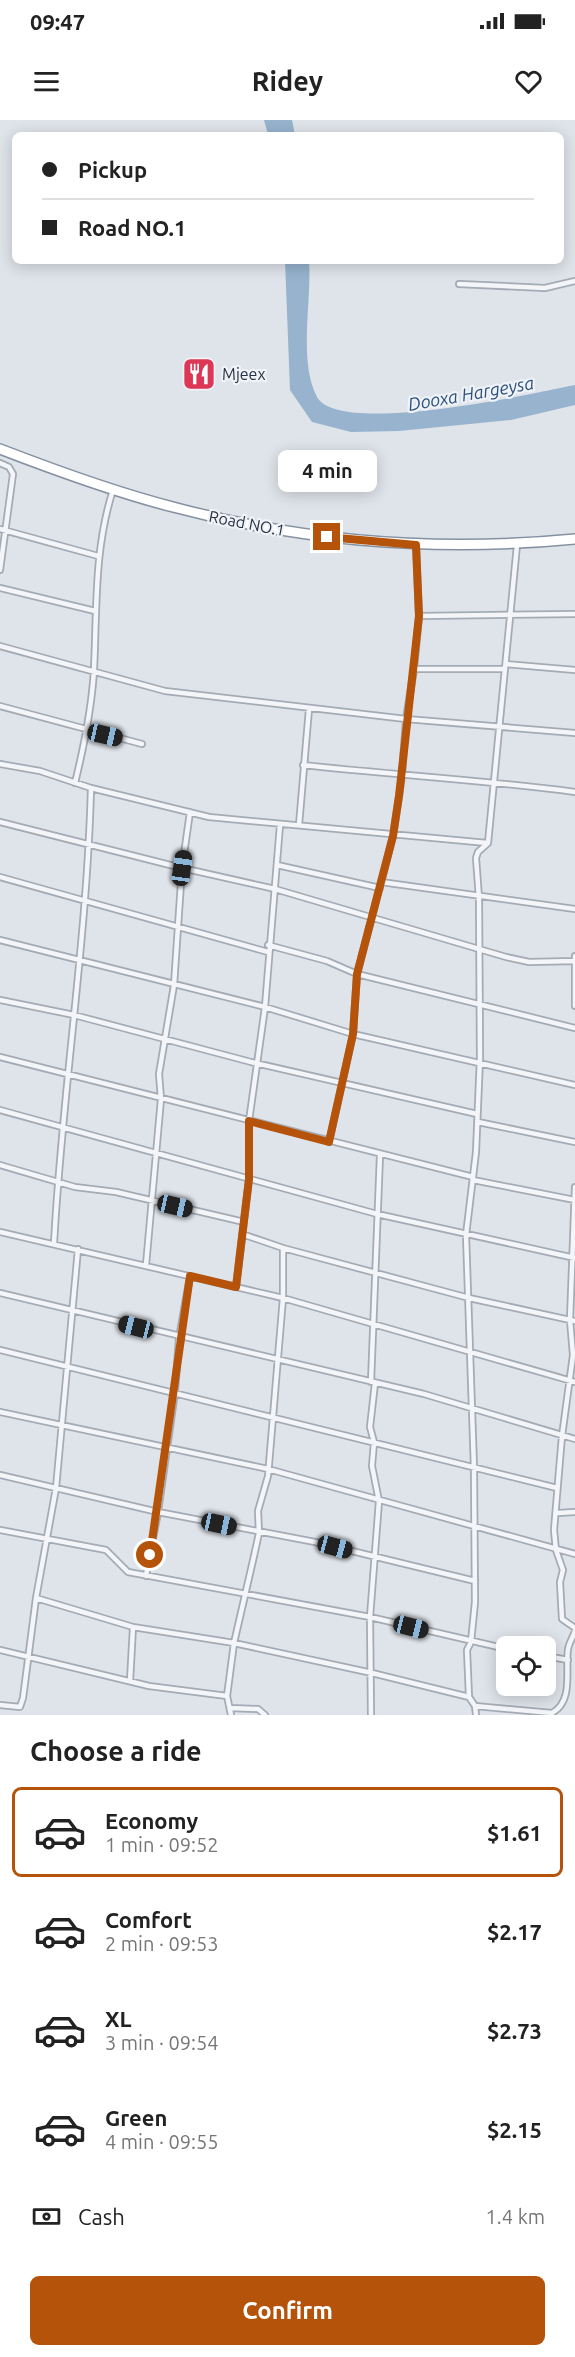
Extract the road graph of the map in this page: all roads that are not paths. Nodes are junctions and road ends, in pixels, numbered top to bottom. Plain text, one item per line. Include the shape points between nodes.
1 (575, 281) edge
2 (459, 284) dead end
3 (0, 449) edge
4 (0, 463) edge
5 (113, 490) junction
6 (3, 529) edge
7 (575, 539) edge
8 (416, 545) junction
9 (517, 545) junction
10 (98, 556) junction
11 (0, 570) edge
12 (0, 588) edge
13 (95, 611) junction
14 (508, 614) junction
15 (575, 614) edge
16 (419, 616) junction
17 (0, 646) edge
18 (505, 666) junction
19 (414, 669) junction
20 (575, 670) edge
21 (94, 671) junction
22 (0, 706) edge
23 (309, 709) junction
24 (406, 719) junction
25 (499, 726) junction
26 (86, 730) junction
27 (575, 733) edge
28 (142, 744) dead end
29 (0, 764) edge
30 (303, 765) junction
31 (402, 776) junction
32 (494, 781) junction
33 (75, 783) junction
34 (91, 788) junction
35 (575, 792) edge
36 (190, 812) junction
37 (0, 822) edge
38 (280, 825) junction
39 (299, 825) junction
40 (393, 836) junction
41 (488, 843) junction
42 (90, 845) junction
43 (277, 865) junction
44 (182, 868) junction
45 (0, 877) edge
46 (381, 885) junction
47 (275, 889) junction
48 (479, 898) junction
49 (83, 899) junction
50 (575, 909) edge
51 (372, 919) junction
52 (177, 926) junction
53 (0, 940) edge
54 (268, 945) junction
55 (479, 949) junction
56 (268, 952) junction
57 (575, 956) edge
58 (78, 959) junction
59 (575, 961) edge
60 (357, 974) junction
61 (174, 985) junction
62 (0, 1000) edge
63 (479, 1005) junction
64 (575, 1006) edge
65 (265, 1007) junction
66 (74, 1016) junction
67 (575, 1028) edge
68 (353, 1034) junction
69 (163, 1041) junction
70 (0, 1057) edge
71 (259, 1064) junction
72 (479, 1064) junction
73 (67, 1072) junction
74 (343, 1083) junction
75 (575, 1085) edge
76 (160, 1099) junction
77 (0, 1110) edge
78 (477, 1114) junction
79 (249, 1121) junction
80 (478, 1122) junction
81 (62, 1125) junction
82 (329, 1142) junction
83 (575, 1142) edge
84 (157, 1153) junction
85 (380, 1155) junction
86 (0, 1165) edge
87 (249, 1179) junction
88 (473, 1179) junction
89 (57, 1181) junction
90 (575, 1187) edge
91 (575, 1200) edge
92 (152, 1201) junction
93 (377, 1215) junction
94 (244, 1222) junction
95 (0, 1232) edge
96 (242, 1234) junction
97 (466, 1235) junction
98 (54, 1244) junction
99 (283, 1248) junction
100 (78, 1249) junction
101 (573, 1257) edge
102 (146, 1265) junction
103 (375, 1271) junction
104 (190, 1276) junction
105 (236, 1287) junction
106 (0, 1293) edge
107 (283, 1298) junction
108 (469, 1298) junction
109 (72, 1311) junction
110 (573, 1321) edge
111 (373, 1325) junction
112 (179, 1338) junction
113 (0, 1350) edge
114 (471, 1352) junction
115 (276, 1358) junction
116 (67, 1366) junction
117 (572, 1382) edge
118 (373, 1383) junction
119 (175, 1392) junction
120 (472, 1409) junction
121 (0, 1412) edge
122 (271, 1418) junction
123 (61, 1425) junction
124 (562, 1436) junction
125 (575, 1439) edge
126 (374, 1442) junction
127 (166, 1449) junction
128 (474, 1468) junction
129 (268, 1469) junction
130 (0, 1475) edge
131 (56, 1488) junction
132 (557, 1488) junction
133 (379, 1501) junction
134 (158, 1512) junction
135 (575, 1512) edge
136 (558, 1513) junction
137 (475, 1528) junction
138 (0, 1530) edge
139 (259, 1533) junction
140 (46, 1539) junction
141 (556, 1550) junction
142 (575, 1554) edge
143 (374, 1557) junction
144 (146, 1576) junction
145 (475, 1581) junction
146 (245, 1592) junction
147 (36, 1598) junction
148 (370, 1617) junction
149 (133, 1626) junction
150 (575, 1629) edge
151 (471, 1642) junction
152 (234, 1643) junction
153 (496, 1647) edge
154 (0, 1650) edge
155 (28, 1656) junction
156 (556, 1658) edge
157 (568, 1660) junction
158 (372, 1672) junction
159 (130, 1681) junction
160 (226, 1696) junction
161 (469, 1697) junction
162 (0, 1705) edge
163 (475, 1706) junction
164 (230, 1708) junction
165 (231, 1715) edge
166 (266, 1715) edge
167 (371, 1715) edge
168 (476, 1715) edge

1 - 2 street via 545,288
3 - 5 highway, Road NO.1
4 - 6 street via 13,474
5 - 8 highway, Road NO.1 via 253,525
5 - 10 street
6 - 10 street
6 - 11 street
7 - 9 highway, Road NO.1
8 - 9 highway, Road NO.1
8 - 16 street
9 - 14 street
10 - 13 street
12 - 13 street
13 - 21 street
14 - 15 street
14 - 16 street
14 - 18 street
16 - 19 street
17 - 21 street
18 - 19 street
18 - 20 street
18 - 25 street
19 - 24 street
21 - 23 street via 165,691
21 - 26 street
22 - 26 street
23 - 24 street
23 - 30 street
24 - 25 street
24 - 31 street
25 - 27 street
25 - 32 street
26 - 28 street
26 - 33 street
29 - 33 street via 40,771
30 - 31 street
30 - 39 street
31 - 32 street
31 - 40 street
32 - 35 street
32 - 41 street
33 - 34 street
34 - 36 street
34 - 42 street
36 - 38 street
36 - 44 street
37 - 42 street
38 - 39 street
38 - 43 street
39 - 40 street
40 - 41 street
40 - 46 street
41 - 48 street via 476,858
42 - 44 street
42 - 49 street
43 - 46 street
43 - 47 street
44 - 47 street
44 - 52 street
45 - 49 street
46 - 48 street
46 - 51 street
47 - 51 street
47 - 54 street
48 - 50 street
48 - 55 street
49 - 52 street
49 - 58 street
51 - 55 street
51 - 60 street
52 - 56 street
52 - 61 street
53 - 58 street
54 - 56 street
54 - 60 street via 327,961
55 - 59 street via 529,962
55 - 63 street
56 - 65 street
57 - 59 street
58 - 61 street
58 - 66 street
59 - 64 street
60 - 63 street
60 - 68 street
61 - 65 street
61 - 69 street
62 - 66 street
63 - 67 street
63 - 72 street
65 - 68 street
65 - 71 street
66 - 69 street
66 - 73 street
68 - 72 street
68 - 74 street
69 - 71 street
69 - 76 street
70 - 73 street
71 - 74 street
71 - 79 street
72 - 75 street
72 - 78 street
73 - 76 street
73 - 81 street
74 - 78 street
74 - 82 street
76 - 79 street
76 - 84 street
77 - 81 street
78 - 80 street
79 - 82 street
79 - 87 street
80 - 83 street
80 - 88 street
81 - 84 street
81 - 89 street
82 - 85 street
84 - 87 street
84 - 92 street
85 - 88 street
85 - 93 street
86 - 89 street
87 - 93 street
87 - 94 street
88 - 91 street
88 - 97 street
89 - 92 street
89 - 98 street
90 - 91 street
91 - 101 street
92 - 94 street
92 - 102 street
93 - 97 street
93 - 103 street
94 - 96 street
95 - 98 street
96 - 99 street
96 - 105 street
97 - 101 street
97 - 108 street
98 - 100 street
99 - 103 street
99 - 107 street
100 - 102 street
100 - 109 street
101 - 110 street
102 - 104 street
103 - 108 street
103 - 111 street
104 - 105 street
104 - 112 street
105 - 107 street
106 - 109 street
107 - 111 street
107 - 115 street
108 - 110 street
108 - 114 street
109 - 112 street
109 - 116 street
110 - 117 street
111 - 114 street
111 - 118 street
112 - 115 street
112 - 119 street
113 - 116 street
114 - 117 street
114 - 120 street
115 - 118 street
115 - 122 street
116 - 119 street
116 - 123 street
117 - 124 street
118 - 120 street
118 - 126 street via 370,1427
119 - 122 street
119 - 127 street
120 - 124 street
120 - 128 street
121 - 123 street
122 - 126 street
122 - 129 street
123 - 127 street
123 - 131 street
124 - 125 street
124 - 132 street
126 - 128 street
126 - 133 street via 372,1466
127 - 129 street
127 - 134 street
128 - 132 street
128 - 137 street
129 - 133 street
129 - 139 street via 258,1511
130 - 131 street
131 - 134 street
131 - 140 street
132 - 136 street
133 - 137 street
133 - 143 street
134 - 139 street
134 - 144 street
135 - 136 street
136 - 141 street
137 - 141 street
137 - 145 street
138 - 140 street
139 - 143 street
139 - 146 street
140 - 144 street via 106,1551 122,1568
140 - 147 street
141 - 142 street
141 - 150 street via 563,1570 562,1619
143 - 145 street
143 - 148 street
144 - 146 street
145 - 151 street
146 - 148 street
146 - 152 street
147 - 149 street
147 - 155 street
148 - 151 street
148 - 158 street
149 - 152 street
149 - 159 street
150 - 157 street
151 - 153 street
151 - 161 street via 467,1650
152 - 158 street
152 - 160 street
154 - 155 street
155 - 159 street
155 - 162 street via 20,1707
156 - 157 street
157 - 163 street via 565,1700 552,1713
158 - 161 street
158 - 167 street
159 - 160 street
160 - 164 street
161 - 163 street
163 - 168 street
164 - 165 street
164 - 166 street via 258,1709

